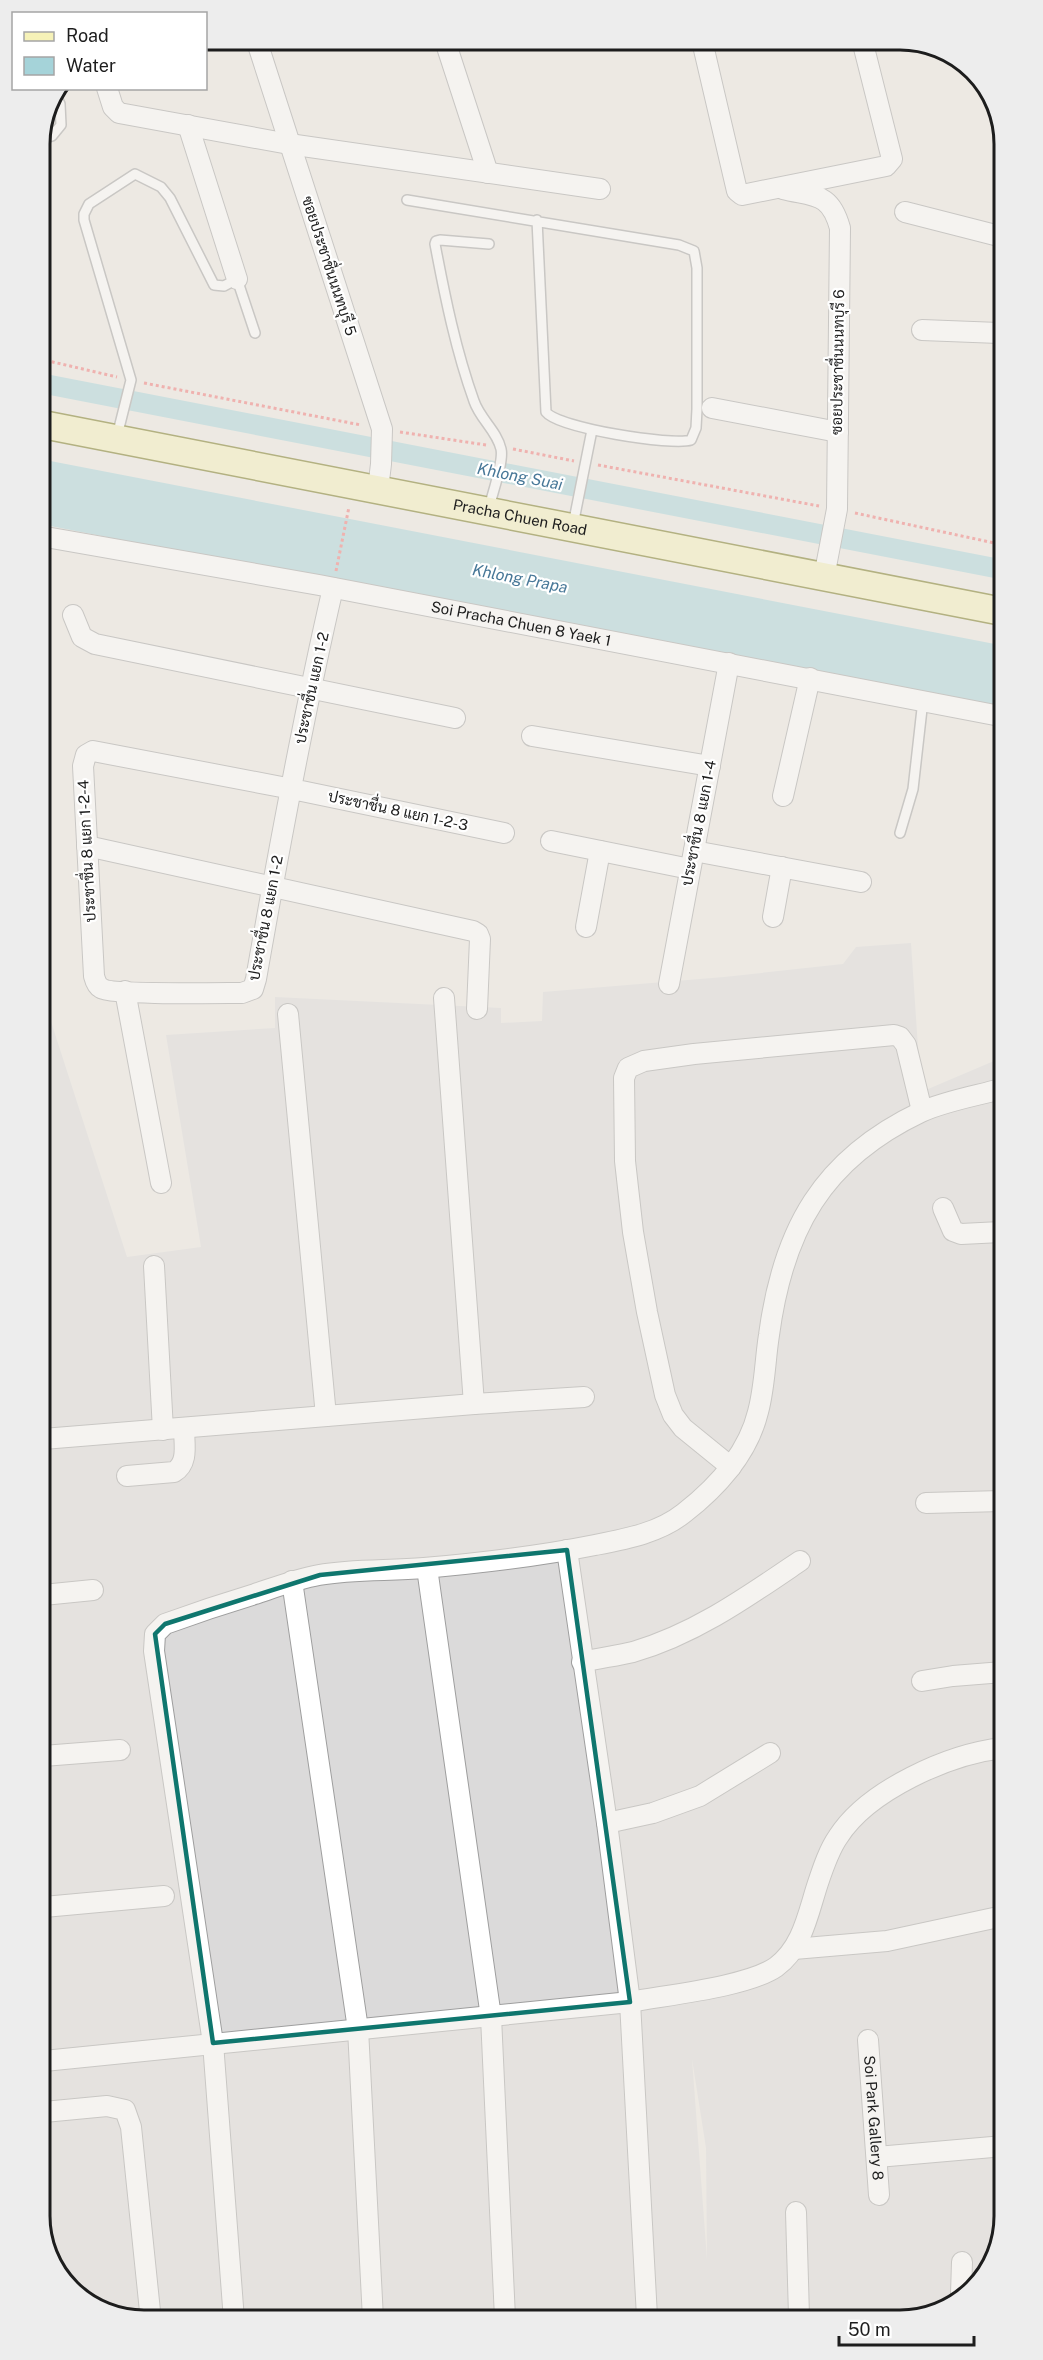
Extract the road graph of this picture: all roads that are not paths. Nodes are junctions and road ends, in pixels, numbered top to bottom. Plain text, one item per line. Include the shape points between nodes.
1 (260, 50) edge
2 (448, 50) edge
3 (704, 50) edge
4 (865, 50) edge
5 (108, 90) edge
6 (59, 102) edge
7 (188, 125) junction
8 (50, 136) edge
9 (289, 144) junction
10 (489, 173) junction
11 (777, 188) junction
12 (600, 189) dead end
13 (407, 200) dead end
14 (905, 212) dead end
15 (537, 220) junction
16 (994, 235) edge
17 (489, 244) dead end
18 (237, 279) junction
19 (922, 330) dead end
20 (255, 333) dead end
21 (994, 333) edge
22 (712, 408) dead end
23 (50, 425) edge
24 (118, 428) junction
25 (592, 430) junction
26 (838, 432) junction
27 (379, 476) junction
28 (491, 499) junction
29 (575, 516) junction
30 (50, 537) edge
31 (826, 564) junction
32 (334, 580) junction
33 (994, 608) edge
34 (73, 615) dead end
35 (729, 663) junction
36 (810, 678) junction
37 (310, 689) junction
38 (923, 700) junction
39 (994, 715) edge
40 (455, 718) dead end
41 (532, 736) dead end
42 (710, 766) junction
43 (292, 789) junction
44 (783, 796) dead end
45 (504, 832) dead end
46 (900, 833) dead end
47 (551, 842) dead end
48 (87, 846) junction
49 (600, 851) junction
50 (692, 860) junction
51 (782, 867) junction
52 (861, 882) dead end
53 (272, 888) junction
54 (772, 917) dead end
55 (586, 927) dead end
56 (94, 976) joint
57 (669, 984) dead end
58 (125, 991) junction
59 (444, 998) dead end
60 (477, 1009) dead end
61 (288, 1014) dead end
62 (994, 1091) edge
63 (922, 1111) junction
64 (161, 1183) dead end
65 (943, 1208) dead end
66 (994, 1233) edge
67 (154, 1266) dead end
68 (584, 1397) dead end
69 (474, 1404) junction
70 (326, 1416) junction
71 (184, 1428) junction
72 (163, 1430) junction
73 (49, 1438) edge
74 (731, 1467) junction
75 (127, 1476) dead end
76 (994, 1501) edge
77 (926, 1503) dead end
78 (567, 1550) junction
79 (800, 1561) dead end
80 (427, 1568) junction
81 (292, 1581) junction
82 (93, 1590) dead end
83 (49, 1594) edge
84 (582, 1662) junction
85 (994, 1673) edge
86 (922, 1681) dead end
87 (994, 1749) edge
88 (120, 1750) dead end
89 (770, 1754) dead end
90 (49, 1756) edge
91 (607, 1823) junction
92 (164, 1896) dead end
93 (49, 1907) edge
94 (994, 1918) edge
95 (794, 1949) junction
96 (630, 2002) junction
97 (491, 2017) junction
98 (358, 2029) junction
99 (868, 2040) dead end
100 (213, 2043) junction
101 (49, 2060) edge
102 (49, 2112) edge
103 (994, 2147) edge
104 (877, 2157) junction
105 (879, 2195) dead end
106 (796, 2212) dead end
107 (962, 2262) dead end
108 (961, 2287) edge
109 (149, 2310) edge
110 (233, 2310) edge
111 (373, 2310) edge
112 (505, 2310) edge
113 (647, 2310) edge
114 (799, 2310) edge

1 - 9 street, ซอยประชาชื่นนนทบุรี 5
2 - 10 street
3 - 11 street via 737,191 749,195
4 - 11 street via 892,159 886,166
5 - 7 street via 114,110 124,116
6 - 8 lane via 61,125
7 - 9 street
7 - 18 street
9 - 10 street
9 - 27 street, ซอยประชาชื่นนนทบุรี 5 via 382,434
10 - 12 street
11 - 26 street, ซอยประชาชื่นนนทบุรี 6 via 825,199 840,228
13 - 15 lane
14 - 16 street
15 - 25 lane via 546,412 554,419
15 - 25 lane via 679,245 694,251 697,258 697,409 691,440 676,443
17 - 28 lane via 440,240 435,244 469,386 501,452
18 - 20 lane
18 - 24 lane via 224,286 214,285 170,198 155,183 135,174 89,204 84,220 131,380
19 - 21 street
22 - 26 street
23 - 24 main road, Pracha Chuen Road
24 - 27 main road, Pracha Chuen Road
25 - 29 lane
26 - 31 street, ซอยประชาชื่นนนทบุรี 6 via 836,513
27 - 28 main road, Pracha Chuen Road
28 - 29 main road, Pracha Chuen Road
29 - 31 main road, Pracha Chuen Road
30 - 32 street, Soi Pracha Chuen 8 Yaek 1
31 - 33 main road, Pracha Chuen Road
32 - 35 street, Soi Pracha Chuen 8 Yaek 1
32 - 37 street, ประชาชื่น แยก 1-2
34 - 37 street via 82,637 95,644
35 - 36 street, Soi Pracha Chuen 8 Yaek 1
35 - 42 street, ประชาชื่น 8 แยก 1-4
36 - 38 street, Soi Pracha Chuen 8 Yaek 1
36 - 44 street
37 - 40 street
37 - 43 street, ประชาชื่น แยก 1-2
38 - 39 street, Soi Pracha Chuen 8 Yaek 1
38 - 46 lane via 913,789
41 - 42 street
42 - 50 street, ประชาชื่น 8 แยก 1-4
43 - 45 street, ประชาชื่น 8 แยก 1-2-3
43 - 48 street, ประชาชื่น 8 แยก 1-2-4 via 93,752 86,755 83,766
43 - 53 street, ประชาชื่น 8 แยก 1-2
47 - 49 street
48 - 53 street
48 - 56 street, ประชาชื่น 8 แยก 1-2-4
49 - 50 street
49 - 55 street
50 - 51 street
50 - 57 street, ประชาชื่น 8 แยก 1-4
51 - 52 street
51 - 54 street
53 - 58 street, ประชาชื่น 8 แยก 1-2 via 253,989 242,993
53 - 60 street via 473,931 478,934 480,950
56 - 58 street, ประชาชื่น 8 แยก 1-2 via 100,988
58 - 64 street
59 - 69 street
61 - 70 street
62 - 63 street
63 - 74 street via 873,1140 846,1162 815,1196 793,1237 777,1285 758,1412 752,1433
63 - 74 street via 906,1045 894,1035 694,1054 644,1061 628,1068 624,1078 625,1161 633,1232 665,1395 683,1428
65 - 66 street via 953,1231
67 - 72 street
68 - 69 street
69 - 70 street
70 - 71 street
71 - 72 street
71 - 75 street via 181,1468
72 - 73 street
74 - 78 street via 682,1515 659,1528
76 - 77 street
78 - 80 street
78 - 84 street
79 - 84 street via 731,1607 671,1638 632,1652
80 - 81 street via 320,1575
80 - 97 street
81 - 98 street
81 - 100 street via 165,1624 155,1634 154,1651
82 - 83 street
84 - 91 street
85 - 86 street
87 - 95 street via 947,1760 858,1813 838,1836
88 - 90 street
89 - 91 street via 700,1796 653,1813
91 - 96 street
92 - 93 street
94 - 95 street via 887,1941
95 - 96 street via 776,1967 758,1976
96 - 97 street
96 - 113 street
97 - 98 street
97 - 112 street
98 - 100 street
98 - 111 street
99 - 104 street, Soi Park Gallery 8
100 - 101 street
100 - 110 street
102 - 109 street via 107,2106 125,2110 131,2127
103 - 104 street
104 - 105 street, Soi Park Gallery 8
106 - 114 street
107 - 108 street

